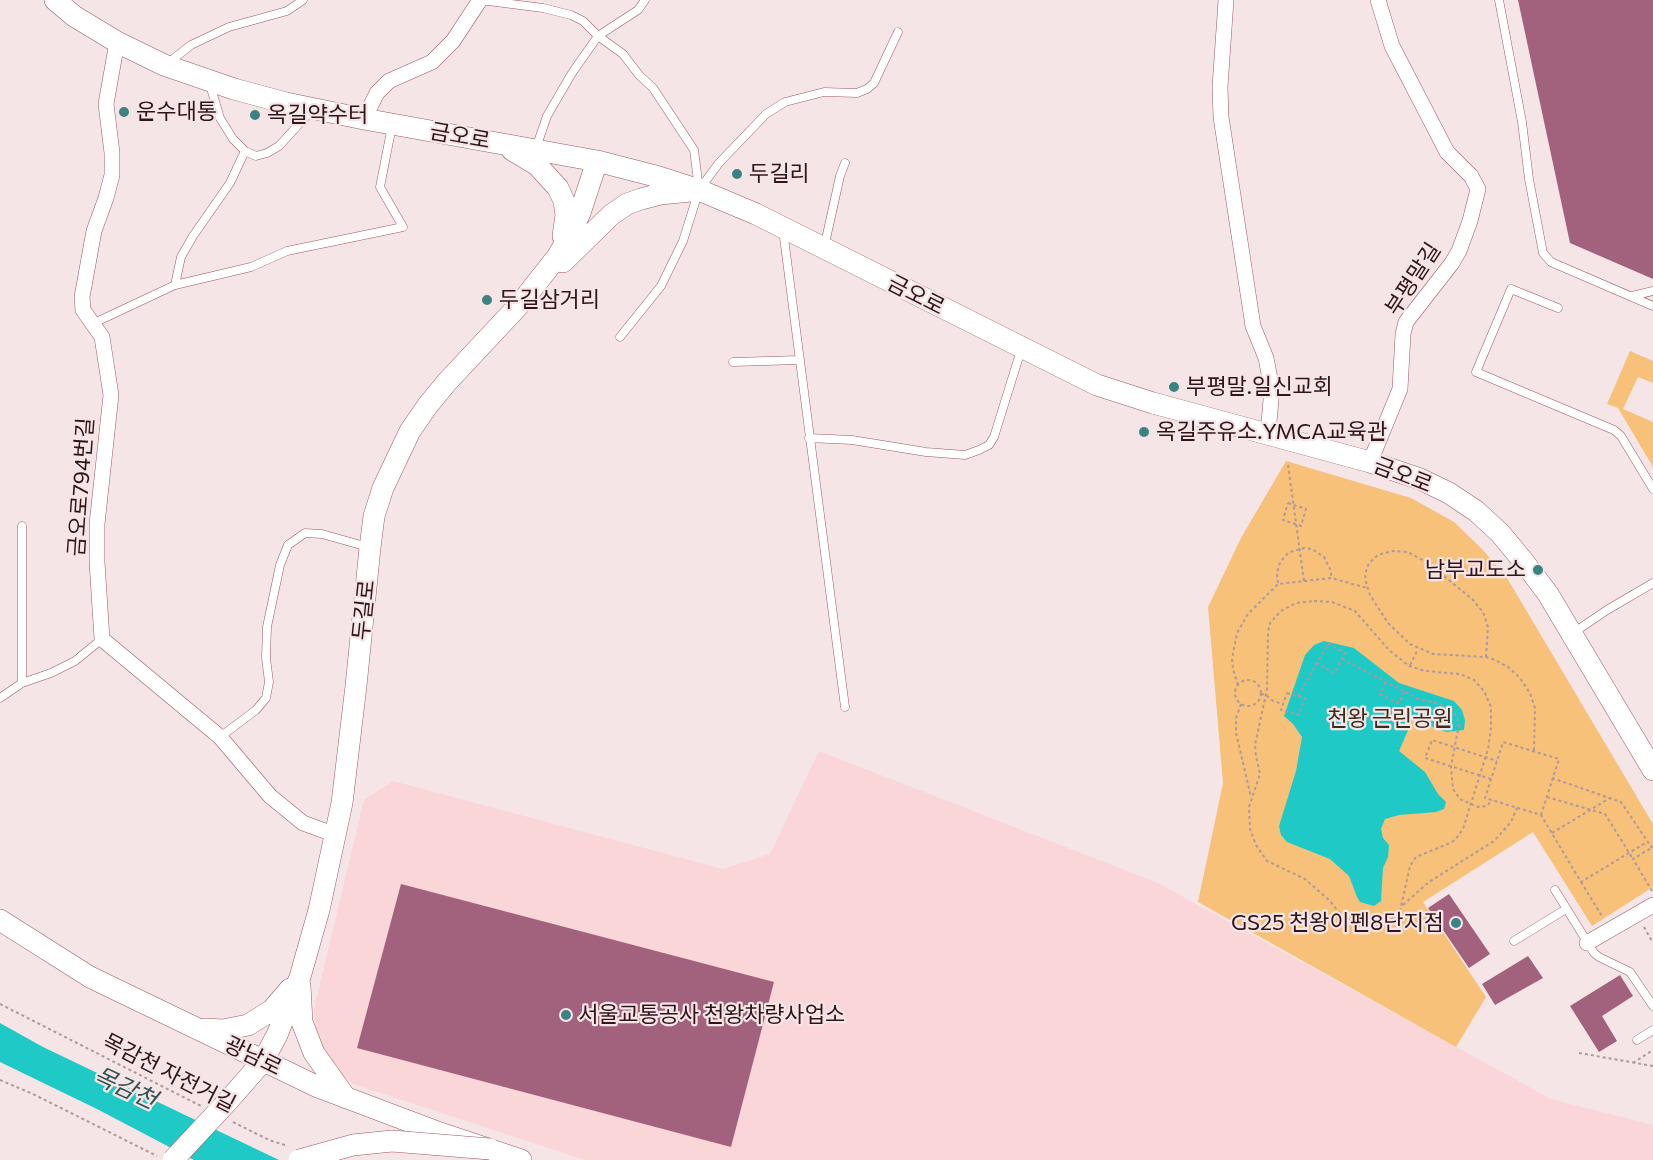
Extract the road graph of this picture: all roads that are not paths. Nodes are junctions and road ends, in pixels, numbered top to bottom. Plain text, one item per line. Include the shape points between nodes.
1 (55, 0) edge
2 (303, 0) edge
3 (480, 0) edge
4 (645, 0) edge
5 (1226, 0) edge
6 (1378, 0) edge
7 (1499, 0) edge
8 (898, 32) dead end
9 (598, 36) junction
10 (117, 42) junction
11 (164, 65) junction
12 (209, 81) junction
13 (313, 109) junction
14 (364, 119) junction
15 (392, 124) junction
16 (502, 144) junction
17 (536, 150) junction
18 (245, 152) junction
19 (597, 160) junction
20 (845, 163) dead end
21 (699, 190) junction
22 (783, 228) junction
23 (824, 249) junction
24 (557, 257) junction
25 (175, 285) junction
26 (1653, 291) edge
27 (1632, 297) junction
28 (520, 304) junction
29 (1653, 306) edge
30 (1558, 308) dead end
31 (93, 322) junction
32 (620, 337) dead end
33 (1021, 348) junction
34 (799, 360) junction
35 (734, 362) dead end
36 (1268, 433) junction
37 (809, 438) junction
38 (1371, 462) junction
39 (1653, 489) edge
40 (22, 526) dead end
41 (370, 548) junction
42 (1653, 583) edge
43 (1572, 634) junction
44 (102, 639) junction
45 (22, 683) junction
46 (0, 698) edge
47 (844, 707) dead end
48 (220, 737) junction
49 (1653, 770) edge
50 (336, 835) junction
51 (1555, 890) dead end
52 (1653, 905) edge
53 (1566, 909) junction
54 (0, 920) edge
55 (1514, 941) dead end
56 (1587, 943) junction
57 (300, 977) junction
58 (1653, 1006) edge
59 (197, 1029) junction
60 (1653, 1030) edge
61 (1636, 1040) dead end
62 (264, 1061) junction
63 (346, 1098) junction
64 (490, 1149) junction
65 (294, 1153) edge
66 (173, 1160) edge
67 (521, 1160) edge

1 - 10 main road, 금오로
2 - 11 lane via 287,11 229,27 191,45
3 - 9 lane via 571,15
3 - 14 street via 453,41 432,62 389,81 377,93
4 - 9 lane via 638,10
5 - 36 street via 1221,117 1253,326 1266,358 1272,389
6 - 38 street, 부평말길 via 1392,46 1447,152 1478,189 1452,263 1406,322 1400,389
7 - 27 lane via 1543,253 1551,262
8 - 21 lane via 874,83 867,89 857,93 824,92 785,102 766,114
9 - 17 lane via 547,116
9 - 21 lane via 623,54 652,88 694,150
10 - 11 main road, 금오로
10 - 31 street, 금오로794번길 via 106,104 112,175 94,231 82,297 83,310
11 - 12 main road, 금오로
12 - 13 main road, 금오로
12 - 18 lane via 220,118
13 - 14 main road, 금오로
13 - 18 lane via 273,150 256,156
14 - 15 main road, 금오로
15 - 16 main road, 금오로
15 - 25 lane via 380,187 403,227 287,252 251,267
16 - 17 main road, 금오로
16 - 24 main road via 537,165 558,188 566,215
17 - 19 main road, 금오로
18 - 25 lane via 230,183 181,257
19 - 21 main road, 금오로
19 - 24 main road, 두길로 via 580,213
20 - 23 lane
21 - 22 main road, 금오로
21 - 28 main road via 660,194 627,204
21 - 32 lane via 675,260 651,300
22 - 23 main road, 금오로
22 - 34 lane
23 - 33 main road, 금오로
24 - 28 main road, 두길로
25 - 31 lane
26 - 27 lane
27 - 29 lane
28 - 41 main road, 두길로 via 447,382 410,431 383,488
30 - 39 lane via 1511,289 1476,372 1614,430
31 - 44 street, 금오로794번길 via 102,337 111,395 97,524
33 - 36 main road, 금오로 via 1097,385
33 - 37 lane via 994,436 989,445 979,450 965,455
34 - 35 lane
34 - 37 lane
36 - 38 main road, 금오로
37 - 47 lane
38 - 43 main road, 금오로 via 1420,479 1476,511 1528,568
40 - 45 lane
41 - 48 lane via 322,534 304,533 288,545 280,564 267,627 266,698
41 - 50 main road, 두길로
42 - 43 lane
43 - 49 main road, 금오로
44 - 45 lane via 70,664
44 - 48 street
45 - 46 lane
48 - 50 street via 270,796 303,823
50 - 57 main road, 두길로
51 - 53 lane
52 - 56 street
53 - 55 lane
53 - 56 lane
54 - 59 main road, 광남로 via 90,977
56 - 58 lane via 1599,957 1630,972
57 - 59 main road via 259,1019 236,1029
57 - 62 main road, 두길로
57 - 63 main road via 307,1037
59 - 62 main road, 광남로
60 - 61 lane
62 - 63 main road, 광남로
62 - 66 main road, 두길로, bridge
63 - 64 main road, 광남로
64 - 65 main road, bridge via 392,1141
64 - 67 main road, 광남로

